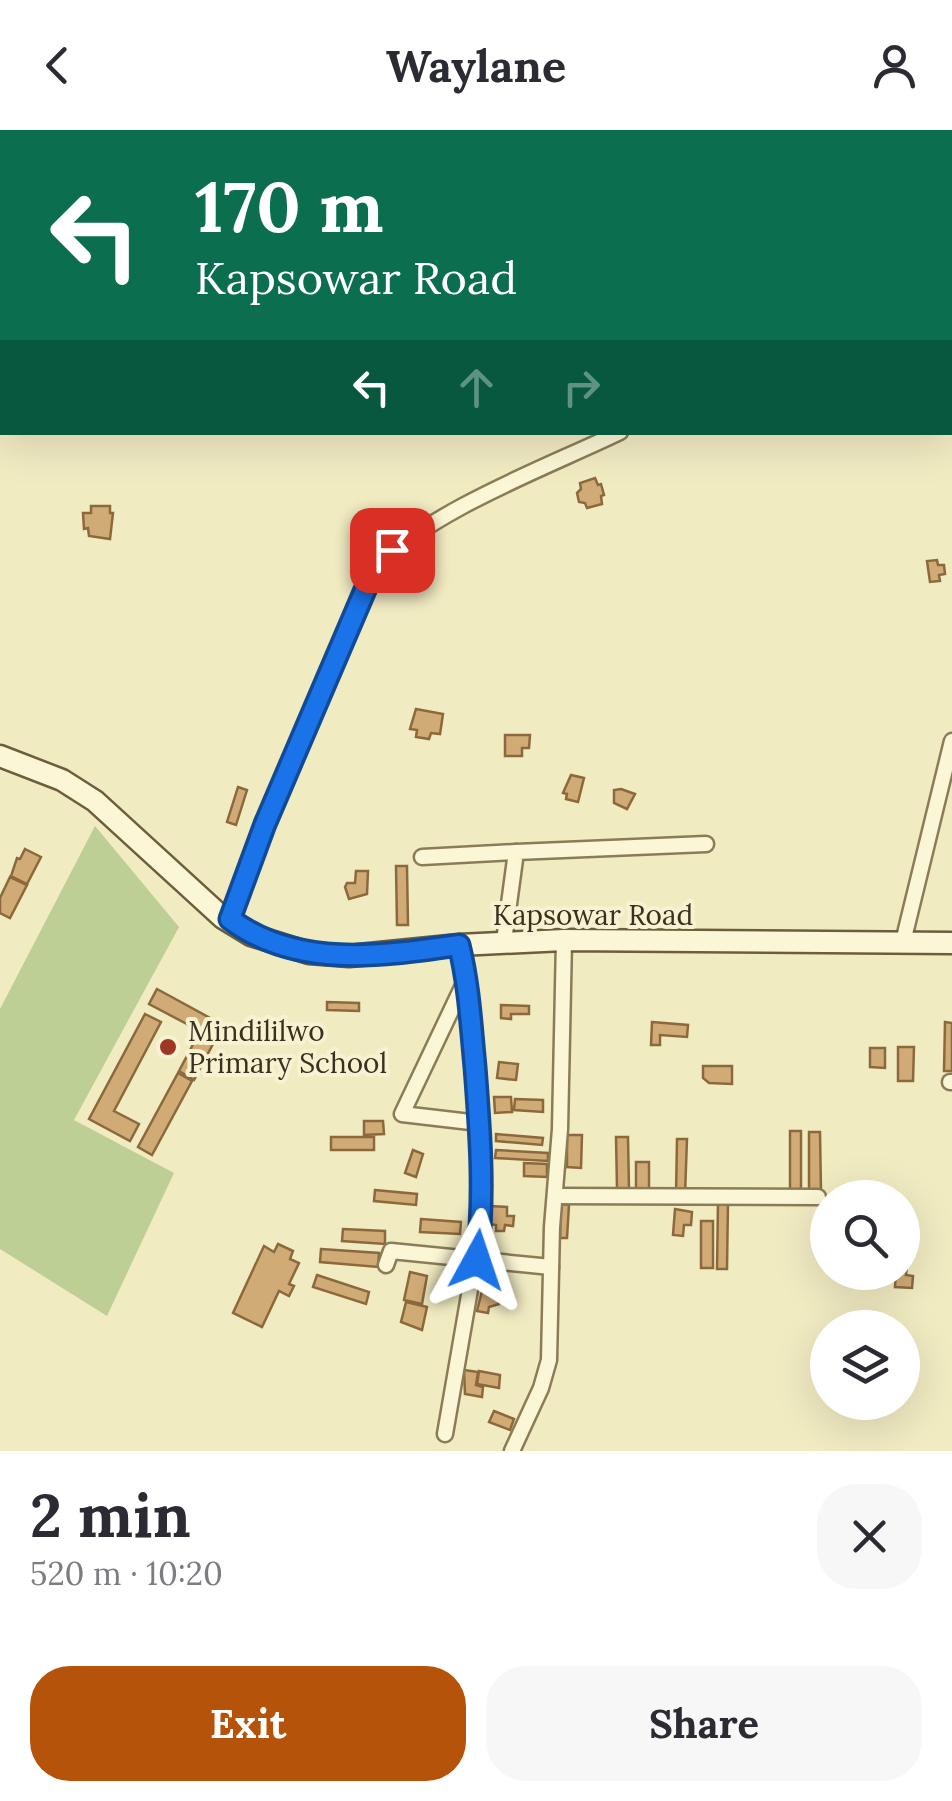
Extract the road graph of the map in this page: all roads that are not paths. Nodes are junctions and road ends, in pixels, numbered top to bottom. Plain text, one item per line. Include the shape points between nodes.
1 (614, 435) edge
2 (952, 741) edge
3 (0, 756) edge
4 (706, 844) dead end
5 (516, 852) junction
6 (422, 857) dead end
7 (230, 919) junction
8 (564, 940) junction
9 (504, 942) junction
10 (903, 942) junction
11 (952, 943) edge
12 (459, 945) junction
13 (467, 977) junction
14 (480, 1123) junction
15 (555, 1196) junction
16 (810, 1197) edge
17 (477, 1260) junction
18 (386, 1265) dead end
19 (550, 1267) junction
20 (445, 1434) dead end
21 (512, 1451) edge

1 - 7 street via 468,504 392,550 374,569
2 - 10 street
3 - 7 main road, Kapsowar Road via 95,801
4 - 5 street
5 - 6 street
5 - 9 street
7 - 12 main road, Kapsowar Road via 251,935 309,952 349,956
8 - 9 main road, Kapsowar Road
8 - 10 main road, Kapsowar Road
8 - 15 street
9 - 12 main road, Kapsowar Road
10 - 11 main road, Kapsowar Road
12 - 13 street
13 - 14 street
13 - 14 street via 402,1114
14 - 17 street
15 - 16 street
15 - 19 street
17 - 18 street via 391,1251
17 - 19 street
17 - 20 street
19 - 21 street via 549,1360

